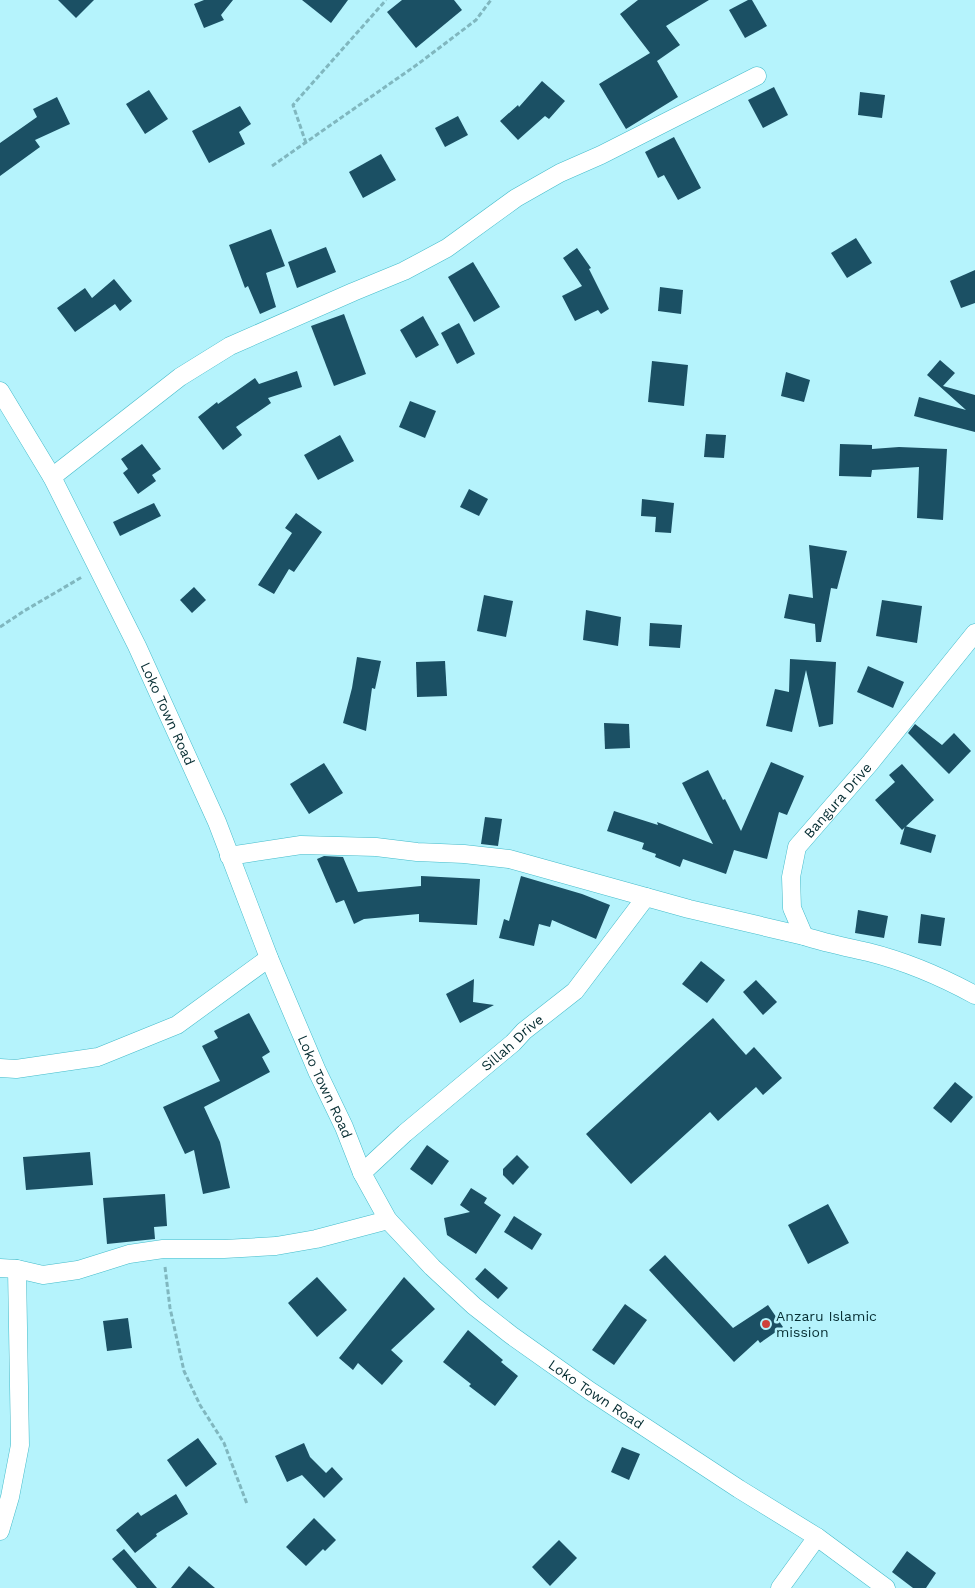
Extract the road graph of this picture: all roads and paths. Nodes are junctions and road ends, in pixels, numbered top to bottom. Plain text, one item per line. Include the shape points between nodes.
1 (386, 0) edge
2 (491, 0) edge
3 (757, 76) dead end
4 (306, 144) junction
5 (272, 166) dead end
6 (0, 392) edge
7 (52, 478) junction
8 (97, 568) junction
9 (0, 627) edge
10 (975, 633) edge
11 (230, 856) junction
12 (646, 897) junction
13 (804, 936) junction
14 (269, 958) junction
15 (975, 995) edge
16 (0, 1068) edge
17 (362, 1173) junction
18 (388, 1220) junction
19 (163, 1248) junction
20 (8, 1268) edge
21 (247, 1504) dead end
22 (0, 1531) edge
23 (816, 1537) junction
24 (780, 1588) edge
25 (886, 1588) edge

1 - 4 path via 293,104
2 - 4 path via 476,20
3 - 7 street via 560,173 404,272 230,346 180,377
4 - 5 path
6 - 7 street, Loko Town Road
7 - 8 street, Loko Town Road
8 - 9 path
8 - 11 street, Loko Town Road via 137,646
10 - 13 street, Bangura Drive via 797,847 792,877 792,908
11 - 12 street via 300,845 464,854 509,859
11 - 14 street, Loko Town Road
12 - 13 street
12 - 17 street, Sillah Drive via 575,991 524,1031
13 - 15 street via 898,961
14 - 16 street via 177,1025 151,1036 98,1057 16,1069
14 - 17 street, Loko Town Road
17 - 18 street, Loko Town Road
18 - 19 street via 276,1246
18 - 23 street, Loko Town Road via 432,1267 511,1335 590,1391
19 - 20 street via 69,1271 43,1274
19 - 21 path via 170,1308 184,1372 224,1443
20 - 22 street via 20,1445
23 - 24 street
23 - 25 street, Loko Town Road

